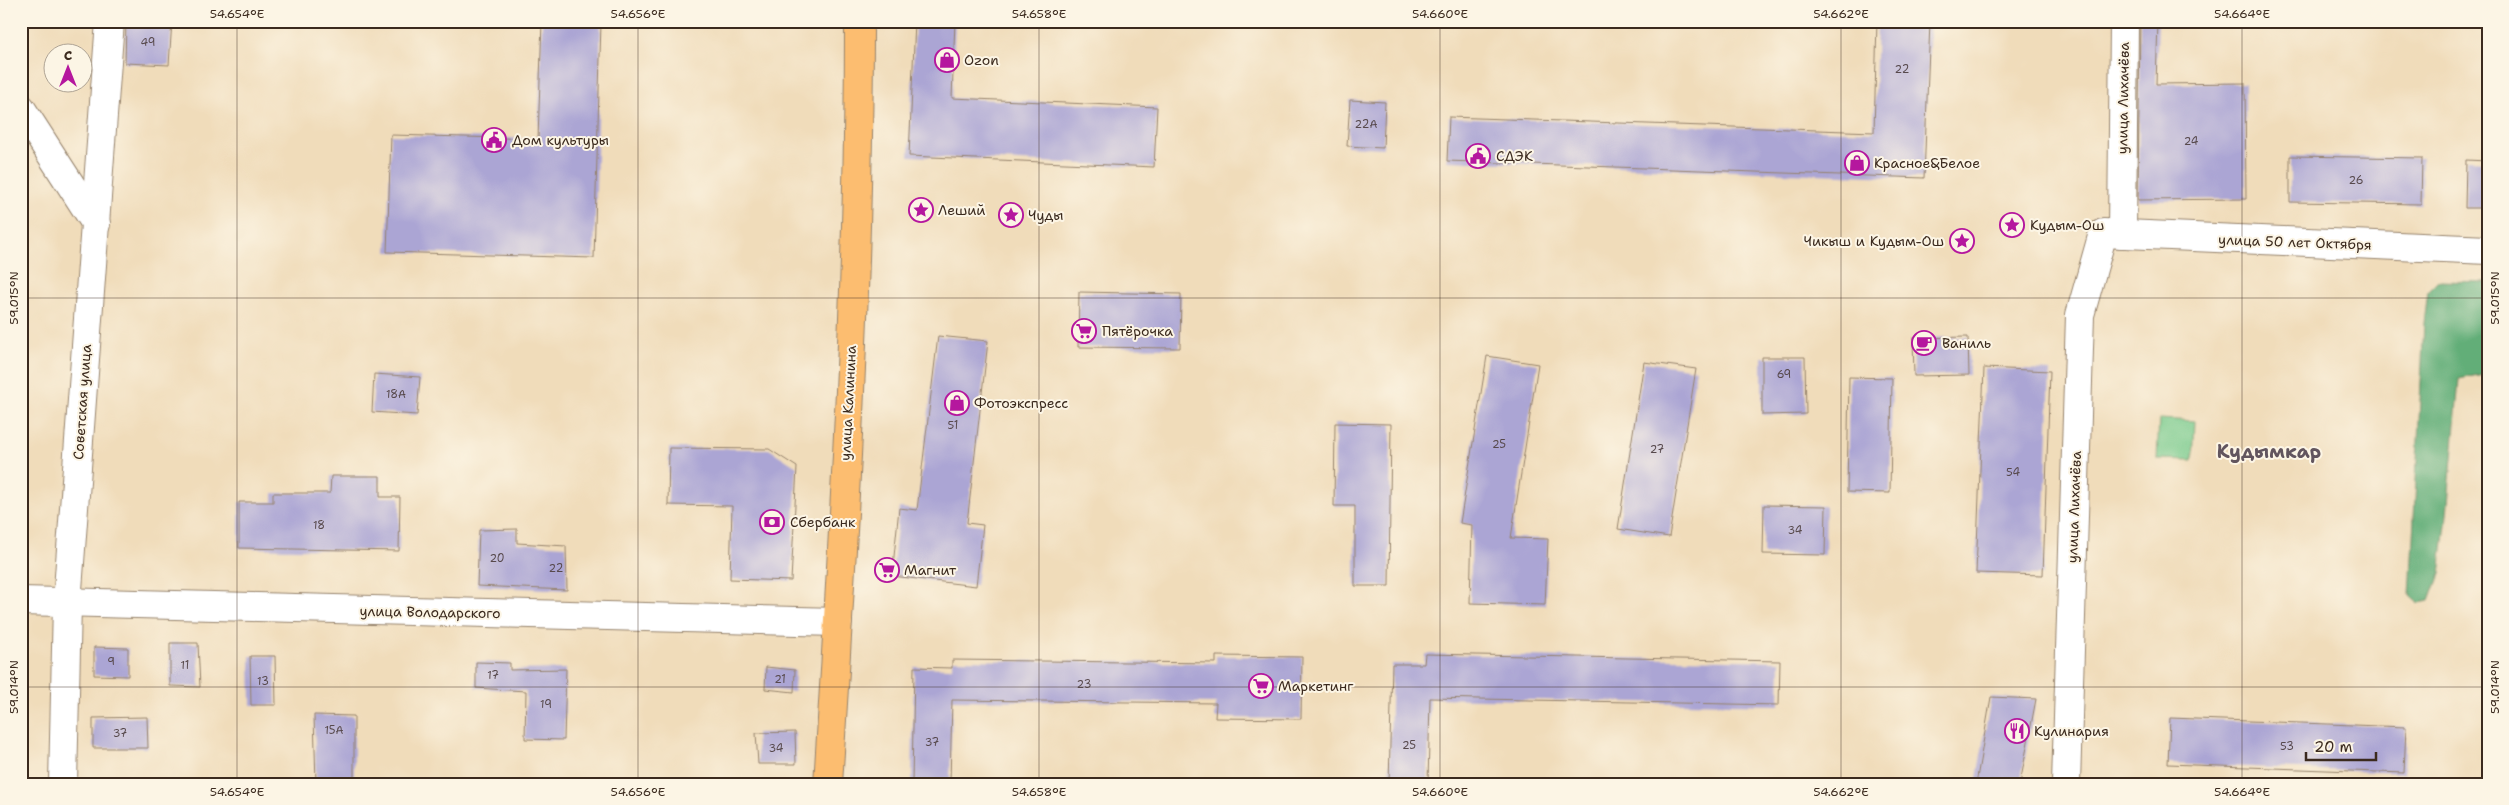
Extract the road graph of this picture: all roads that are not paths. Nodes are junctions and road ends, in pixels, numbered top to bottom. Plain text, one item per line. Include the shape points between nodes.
1 (110, 21) edge
2 (859, 21) edge
3 (2124, 21) edge
4 (21, 108) edge
5 (96, 224) junction
6 (2113, 234) junction
7 (2488, 250) edge
8 (21, 601) edge
9 (67, 603) junction
10 (838, 622) junction
11 (63, 784) edge
12 (828, 784) edge
13 (2066, 784) edge

1 - 5 street, Советская улица
2 - 10 main road, улица Калинина via 859,164
3 - 6 street, улица Лихачёва
4 - 5 street
5 - 9 street, Советская улица
6 - 7 street, улица 50 лет Октября
6 - 13 street, улица Лихачёва via 2080,315
8 - 9 street, улица Володарского
9 - 10 street, улица Володарского
9 - 11 street, Советская улица
10 - 12 main road, улица Калинина

